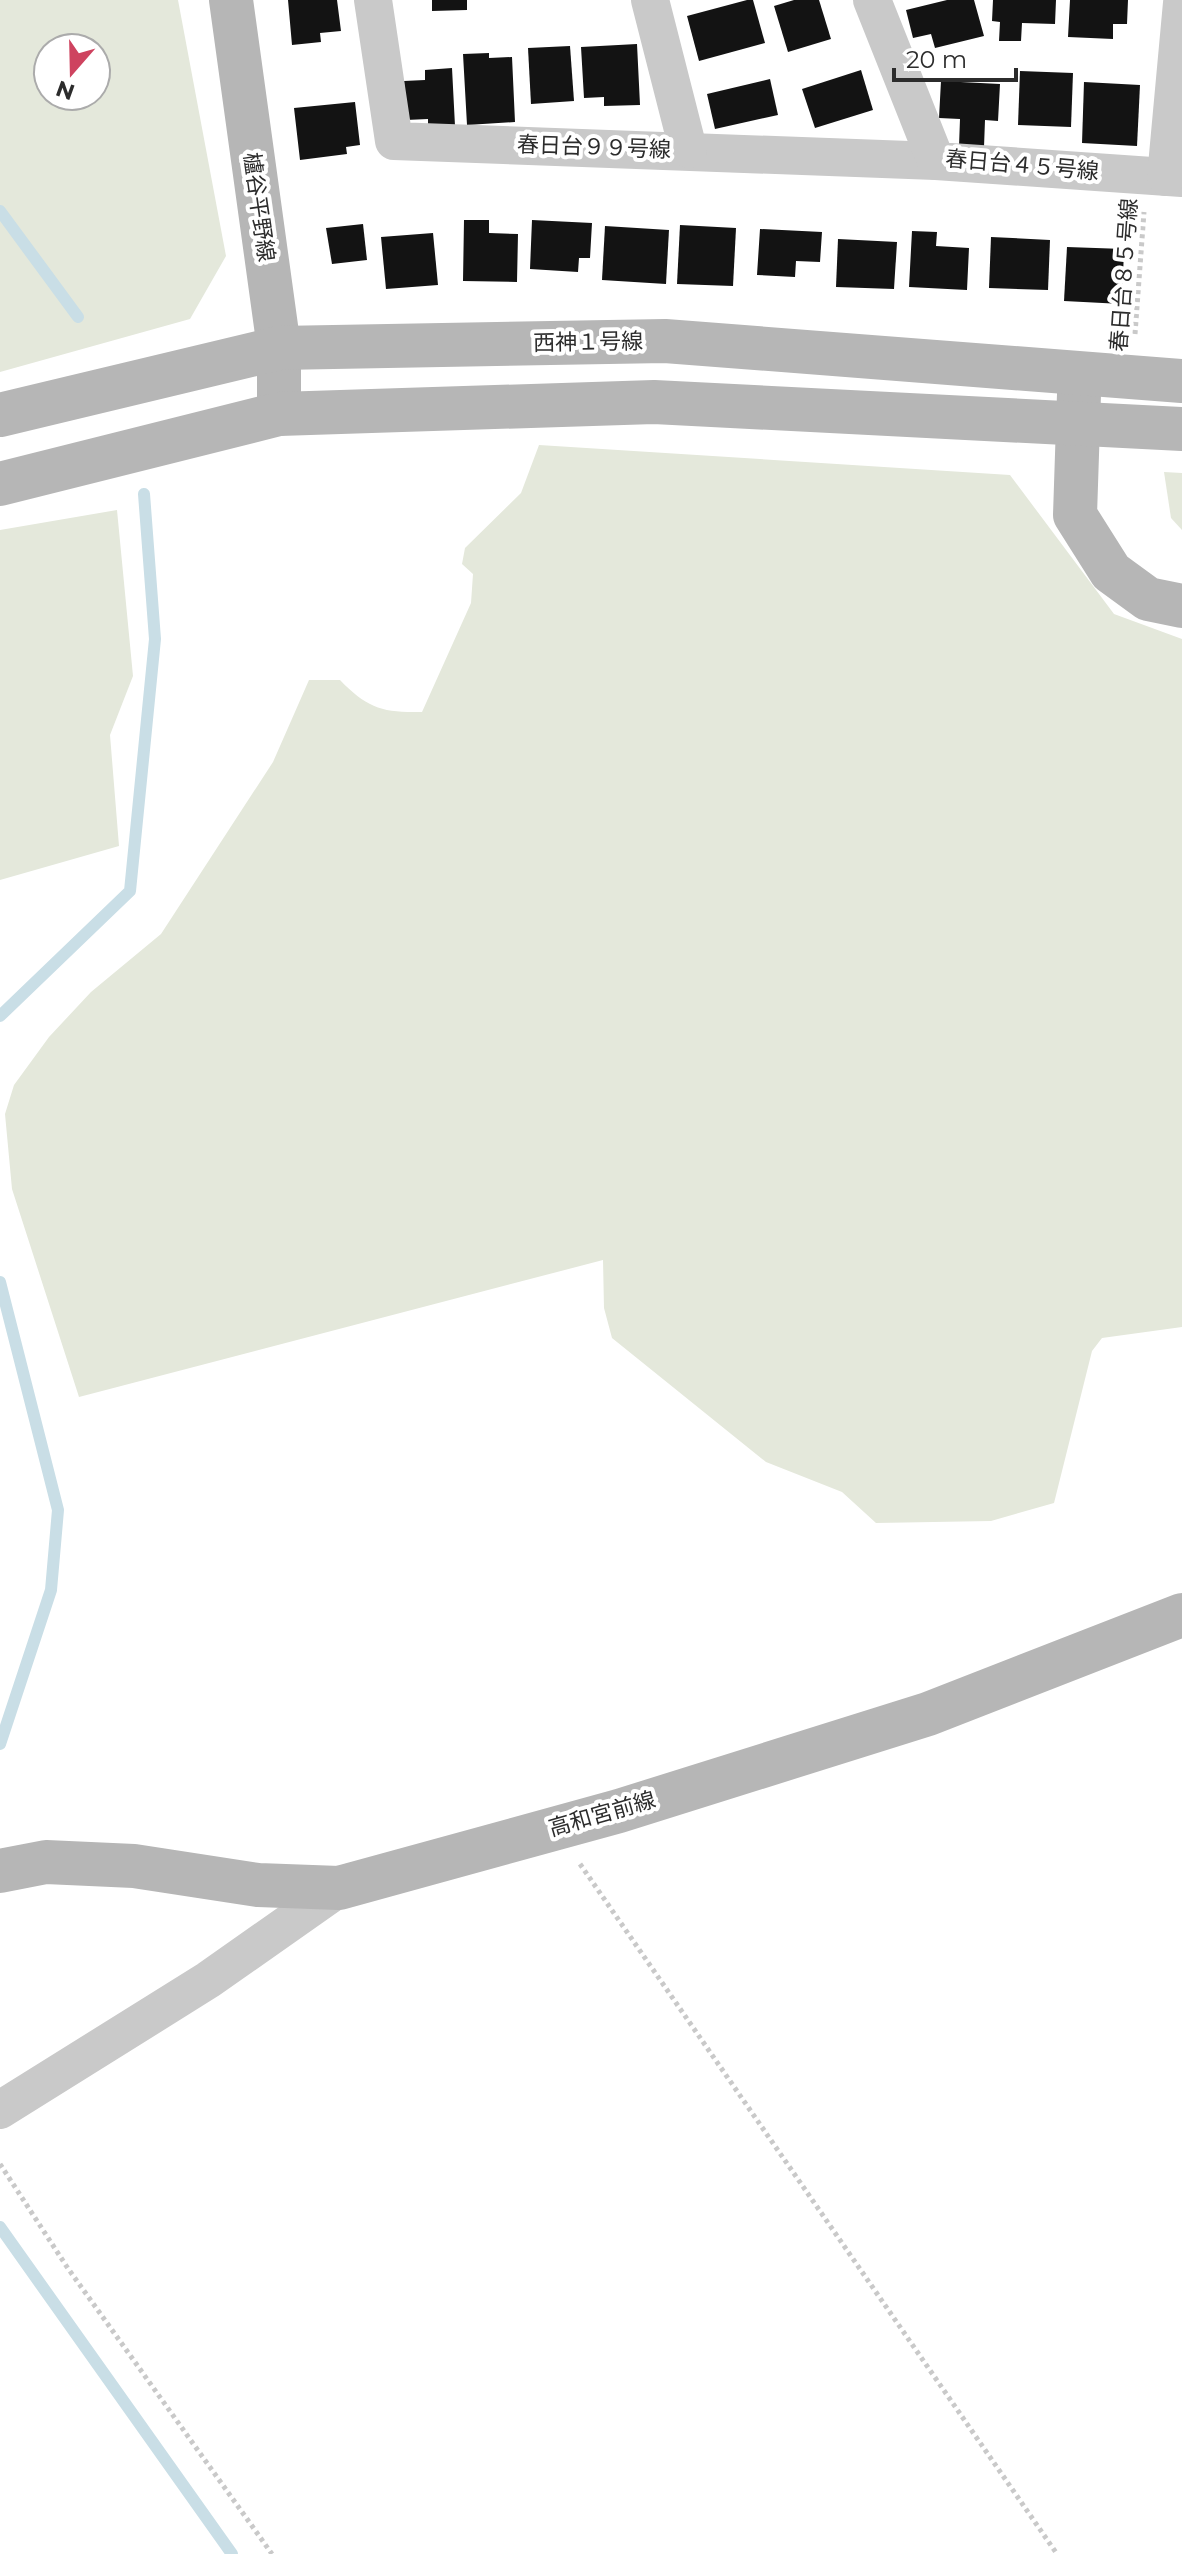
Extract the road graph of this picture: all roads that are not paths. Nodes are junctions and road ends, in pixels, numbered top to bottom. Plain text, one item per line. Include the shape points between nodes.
1 (231, 0) edge
2 (373, 0) edge
3 (650, 0) edge
4 (872, 0) edge
5 (1182, 3) edge
6 (688, 149) junction
7 (936, 161) junction
8 (1165, 177) edge
9 (279, 348) junction
10 (1079, 372) junction
11 (1182, 381) edge
12 (279, 414) junction
13 (0, 415) edge
14 (1078, 421) junction
15 (1182, 429) edge
16 (0, 484) edge
17 (1182, 606) edge
18 (1182, 1615) edge
19 (0, 1871) edge
20 (339, 1888) junction
21 (0, 2110) edge

1 - 9 street, 櫨谷平野線
2 - 6 street, 春日台９９号線 via 394,141
3 - 6 street
4 - 7 street, 春日台４５号線
5 - 8 street
6 - 7 street, 春日台９９号線
7 - 8 street, 春日台４５号線
9 - 10 street, 西神１号線 via 665,341
9 - 12 street, 櫨谷平野線
9 - 13 street, 西神１号線
10 - 11 street, 西神１号線
10 - 14 street
12 - 14 street via 654,402
12 - 16 street
14 - 15 street
14 - 17 street via 1075,515 1111,572 1148,599
18 - 20 street, 高和宮前線 via 928,1714 619,1811
19 - 20 street, 高和宮前線 via 46,1862 134,1866 258,1885
20 - 21 street via 208,1980

